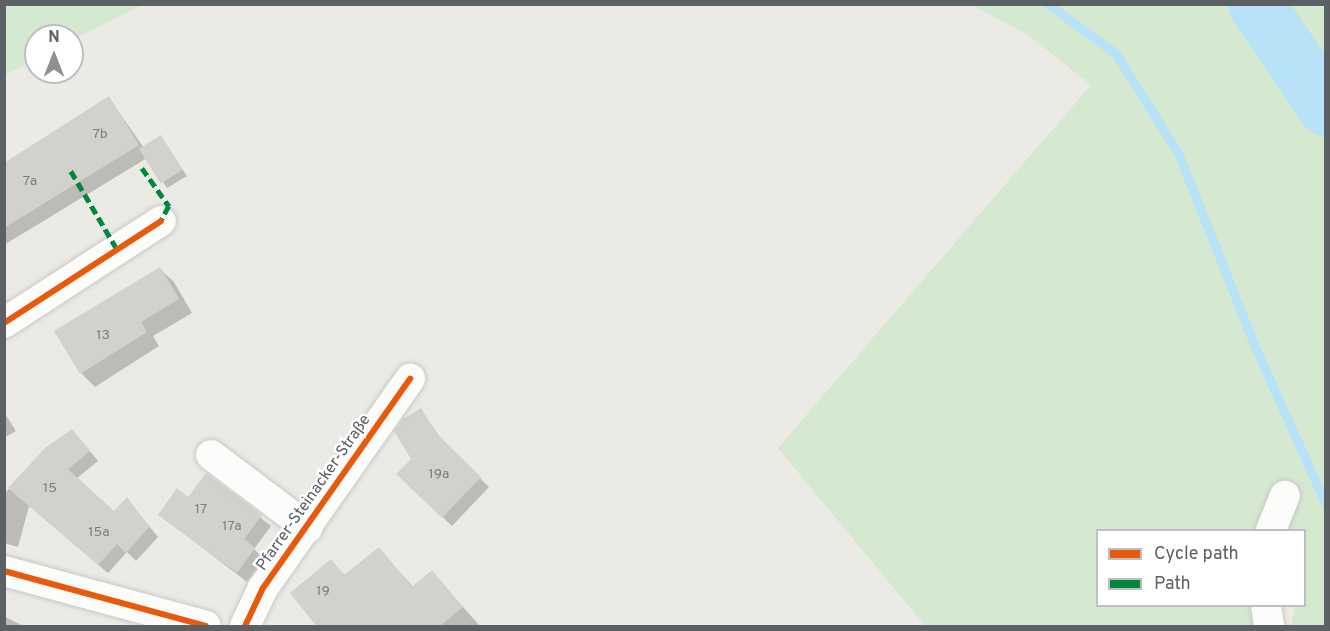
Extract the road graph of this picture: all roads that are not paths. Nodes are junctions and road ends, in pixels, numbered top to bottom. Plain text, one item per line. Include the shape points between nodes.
1 (161, 221) dead end
2 (4, 323) edge
3 (410, 379) dead end
4 (211, 455) dead end
5 (1285, 496) dead end
6 (308, 528) junction
7 (1272, 529) edge
8 (4, 571) edge
9 (1266, 607) edge
10 (206, 627) edge
11 (245, 627) edge
12 (1269, 627) edge

1 - 2 street
3 - 6 street, Pfarrer-Steinacker-Straße
4 - 6 street, Pfarrer-Steinacker-Straße
5 - 7 street
6 - 11 street, Pfarrer-Steinacker-Straße via 263,588
8 - 10 street
9 - 12 street

